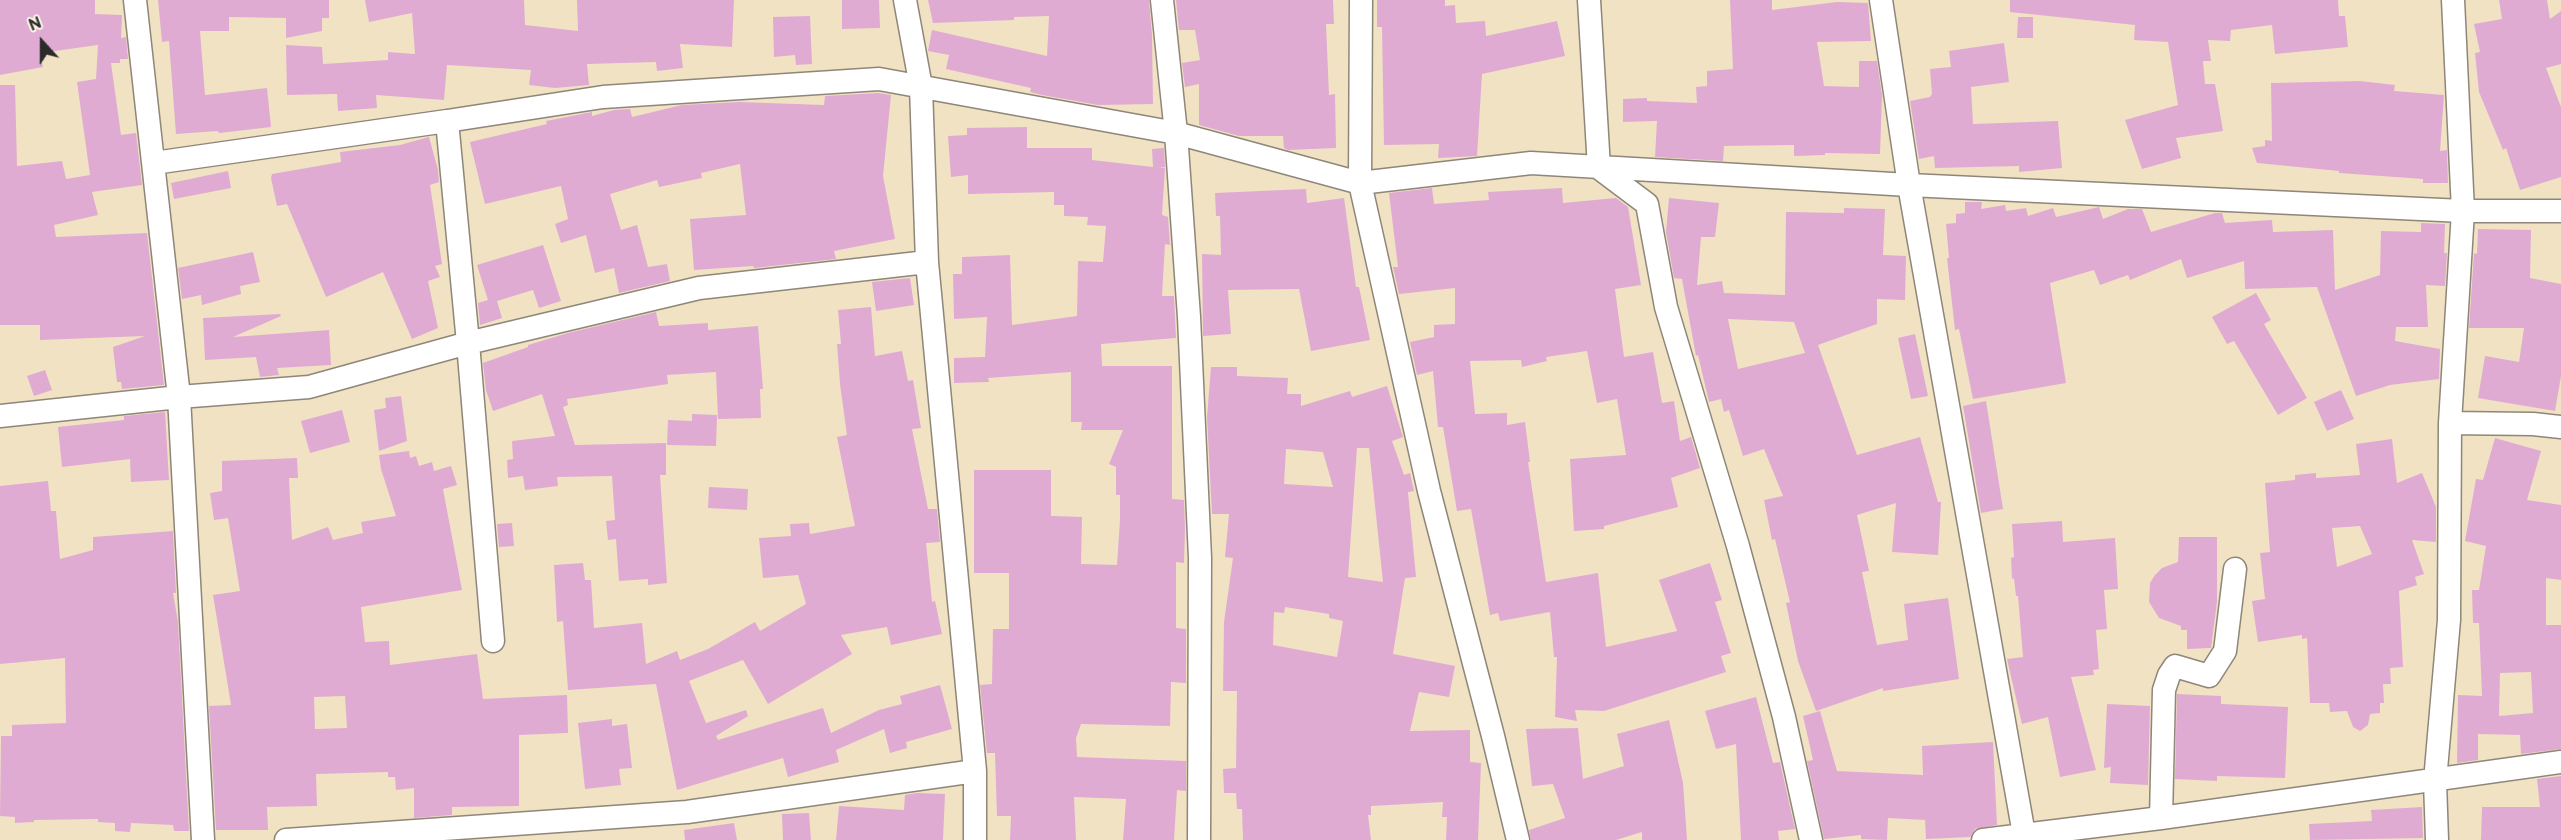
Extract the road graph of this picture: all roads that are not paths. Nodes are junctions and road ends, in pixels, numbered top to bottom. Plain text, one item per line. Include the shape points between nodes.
1 (135, 0) edge
2 (905, 0) edge
3 (1162, 0) edge
4 (1361, 0) edge
5 (1589, 0) edge
6 (1881, 0) edge
7 (2453, 0) edge
8 (921, 87) junction
9 (447, 121) junction
10 (1176, 133) junction
11 (154, 163) junction
12 (1599, 168) junction
13 (1360, 183) junction
14 (1909, 185) junction
15 (2463, 211) junction
16 (2561, 211) edge
17 (927, 262) junction
18 (468, 343) junction
19 (179, 397) junction
20 (0, 416) edge
21 (2450, 423) junction
22 (2561, 427) edge
23 (2235, 568) dead end
24 (493, 641) dead end
25 (2561, 762) edge
26 (975, 771) junction
27 (2435, 781) junction
28 (2161, 818) junction
29 (2025, 838) edge
30 (202, 840) edge
31 (286, 840) edge
32 (975, 840) edge
33 (1199, 840) edge
34 (1518, 840) edge
35 (1811, 840) edge
36 (1983, 840) edge
37 (2437, 840) edge

1 - 11 street
2 - 8 street
3 - 10 street
4 - 13 street
5 - 12 street
6 - 14 street
7 - 15 street
8 - 9 street via 879,79 603,97
8 - 10 street
8 - 17 street
9 - 11 street
9 - 18 street
10 - 13 street
10 - 33 street via 1200,558
11 - 19 street
12 - 13 street via 1531,163
12 - 14 street
12 - 35 street via 1647,204 1666,307 1741,558 1784,717
13 - 34 street via 1429,491
14 - 15 street
14 - 29 street
15 - 16 street
15 - 21 street
17 - 18 street via 699,288
17 - 26 street
18 - 19 street via 309,387
18 - 24 street
19 - 20 street
19 - 30 street
21 - 22 street
21 - 27 street via 2449,620
23 - 28 street via 2225,651 2209,676 2175,666 2164,690
25 - 27 street
26 - 31 street via 687,812
26 - 32 street
27 - 28 street
27 - 37 street
28 - 29 street
29 - 36 street

